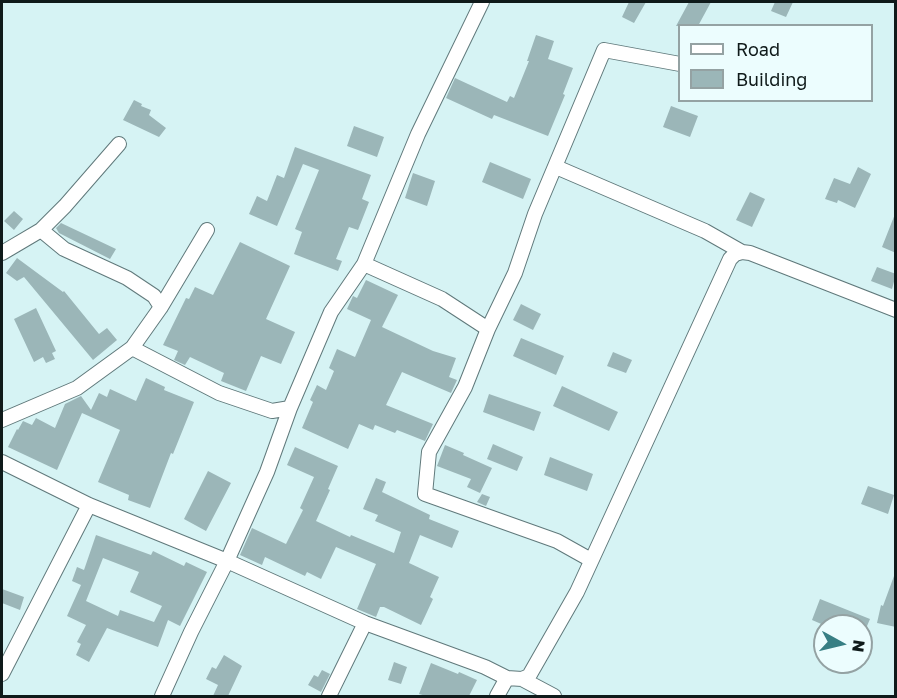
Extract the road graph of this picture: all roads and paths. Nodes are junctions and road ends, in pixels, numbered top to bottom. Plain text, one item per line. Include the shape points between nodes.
1 (482, 2) edge
2 (678, 64) edge
3 (119, 144) dead end
4 (556, 167) junction
5 (41, 230) junction
6 (207, 230) dead end
7 (742, 252) junction
8 (2, 253) edge
9 (364, 264) junction
10 (161, 307) junction
11 (896, 310) edge
12 (488, 329) junction
13 (132, 348) junction
14 (290, 408) junction
15 (272, 411) junction
16 (2, 420) edge
17 (281, 430) junction
18 (2, 462) edge
19 (89, 505) junction
20 (591, 560) junction
21 (228, 561) junction
22 (366, 623) junction
23 (2, 674) edge
24 (507, 678) junction
25 (522, 679) junction
26 (162, 696) edge
27 (328, 696) edge
28 (497, 696) edge
29 (554, 696) edge

1 - 9 street via 418,134
2 - 4 street via 604,50
3 - 5 street
4 - 7 street via 705,231
4 - 12 street via 515,273
5 - 8 street
5 - 10 street via 64,249 136,284 154,296
6 - 10 street
7 - 11 street
7 - 20 street via 730,259
9 - 12 street via 442,299
9 - 14 street via 331,312
10 - 13 street
12 - 20 street via 465,387 429,452 425,494 557,542
13 - 15 street via 219,393
13 - 16 street via 77,388
14 - 15 street
14 - 17 street
15 - 17 street
17 - 21 street
18 - 19 street
19 - 21 street
19 - 23 street
20 - 25 street via 572,602 529,675
21 - 22 street
21 - 26 street
22 - 24 street
22 - 27 street
24 - 25 street
24 - 28 street
25 - 29 street

